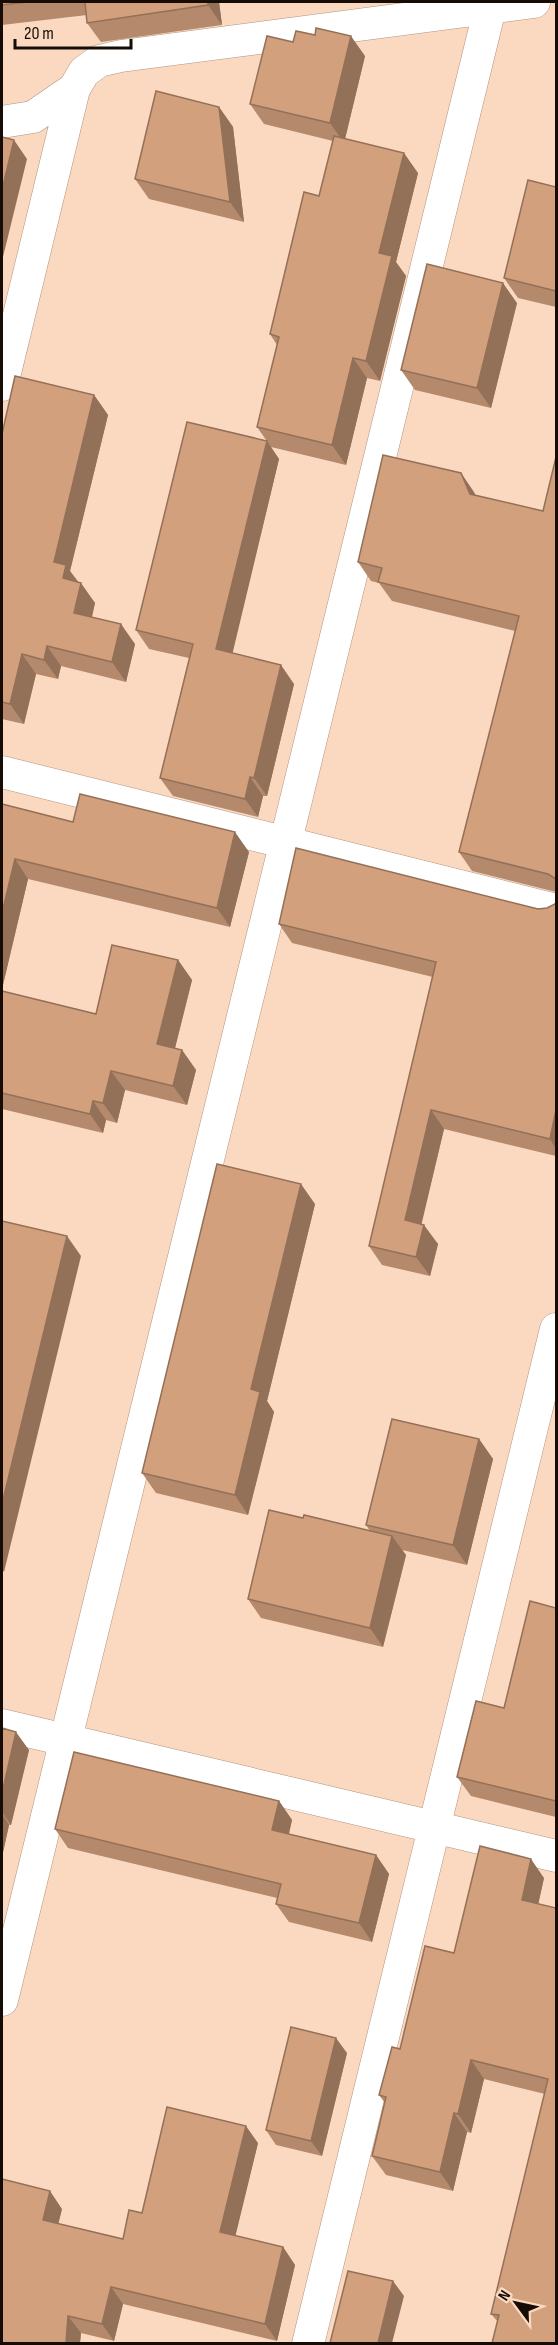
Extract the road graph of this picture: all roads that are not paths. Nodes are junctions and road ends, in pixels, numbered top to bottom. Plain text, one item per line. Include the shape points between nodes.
1 (534, 2) edge
2 (490, 8) junction
3 (74, 89) junction
4 (2, 122) edge
5 (2, 385) edge
6 (2, 772) edge
7 (285, 842) junction
8 (556, 910) edge
9 (556, 1329) edge
10 (2, 1725) edge
11 (65, 1740) junction
12 (434, 1827) junction
13 (556, 1856) edge
14 (2, 2000) edge
15 (308, 2343) edge

1 - 2 street
2 - 3 street via 121,56 99,62 84,72
2 - 7 street
3 - 4 street via 33,117
3 - 5 street
6 - 7 street
7 - 8 street
7 - 11 street
9 - 12 street
10 - 11 street
11 - 12 street
11 - 14 street
12 - 13 street
12 - 15 street

